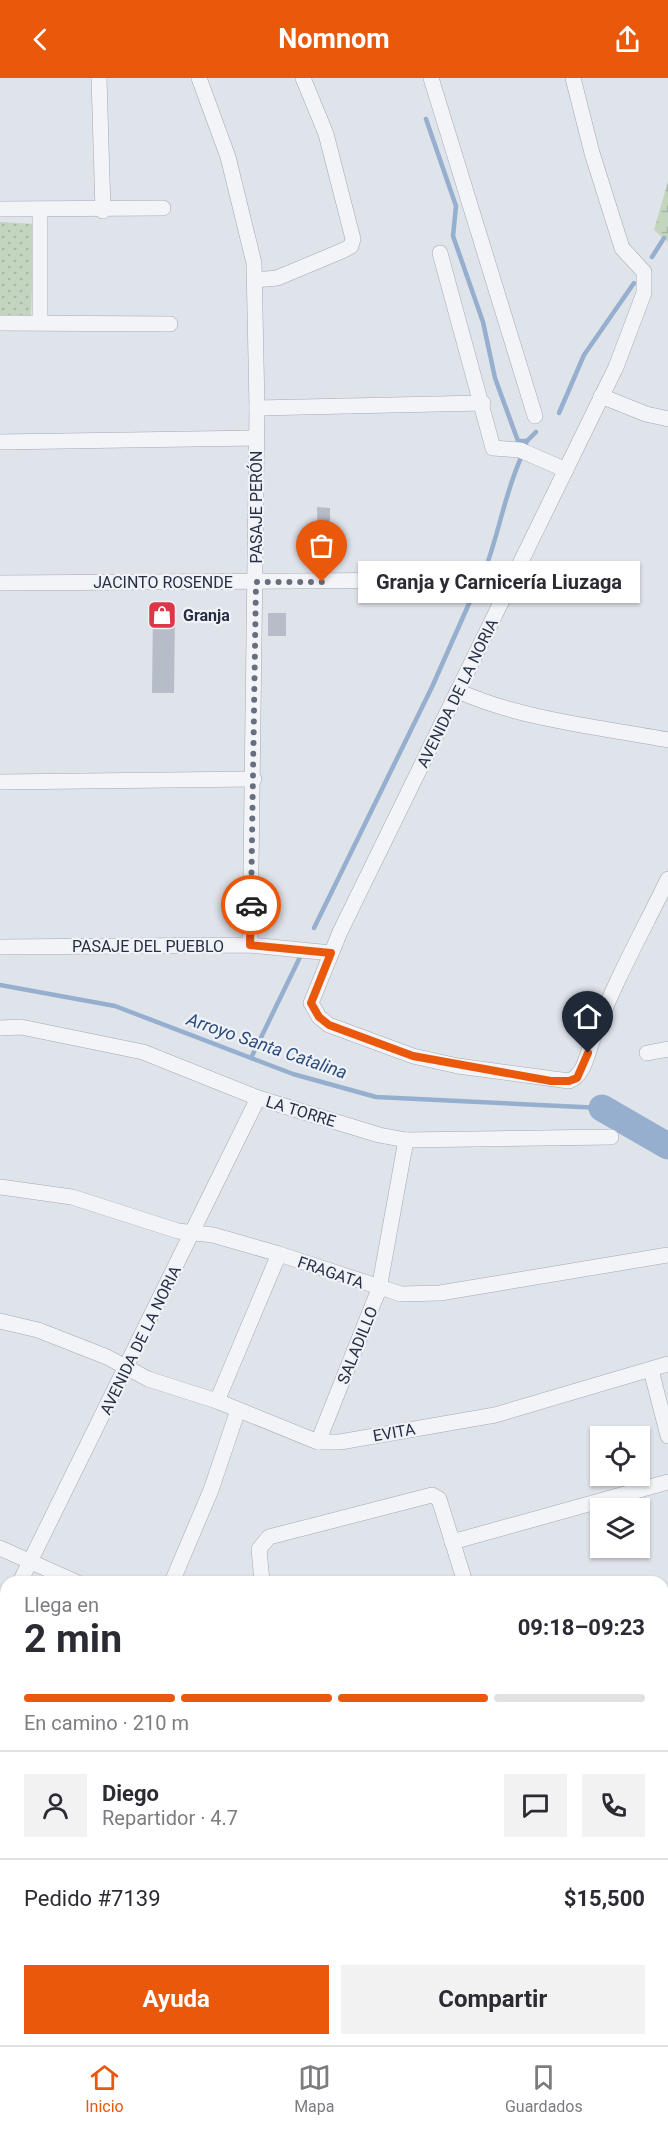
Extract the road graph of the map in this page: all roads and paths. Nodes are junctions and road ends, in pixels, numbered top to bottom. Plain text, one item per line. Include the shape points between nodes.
1 (99, 78) edge
2 (199, 78) edge
3 (303, 78) edge
4 (431, 78) edge
5 (573, 78) edge
6 (164, 208) dead end
7 (0, 209) edge
8 (40, 210) junction
9 (104, 211) junction
10 (440, 254) dead end
11 (255, 280) junction
12 (0, 322) edge
13 (40, 323) junction
14 (170, 324) dead end
15 (601, 396) junction
16 (483, 403) junction
17 (257, 408) junction
18 (535, 416) dead end
19 (668, 418) edge
20 (256, 438) junction
21 (0, 441) edge
22 (566, 470) junction
23 (256, 582) junction
24 (0, 583) edge
25 (502, 597) junction
26 (458, 691) junction
27 (668, 740) edge
28 (254, 779) junction
29 (0, 782) edge
30 (668, 879) edge
31 (250, 945) junction
32 (0, 947) edge
33 (331, 953) junction
34 (0, 1028) edge
35 (668, 1049) edge
36 (646, 1053) dead end
37 (258, 1098) junction
38 (611, 1137) dead end
39 (406, 1140) junction
40 (0, 1187) edge
41 (192, 1234) junction
42 (279, 1254) junction
43 (668, 1255) edge
44 (379, 1289) junction
45 (0, 1321) edge
46 (668, 1364) edge
47 (127, 1368) junction
48 (651, 1370) junction
49 (217, 1401) junction
50 (238, 1410) junction
51 (668, 1436) edge
52 (318, 1442) junction
53 (668, 1482) edge
54 (452, 1542) junction
55 (0, 1548) edge
56 (30, 1562) junction
57 (23, 1576) edge
58 (62, 1576) edge
59 (175, 1576) edge
60 (261, 1576) edge
61 (463, 1576) edge

1 - 9 street
2 - 11 street, PASAJE PERÓN via 228,157
3 - 11 street via 326,134 353,239 351,246 287,274
4 - 18 street
5 - 15 street, AVENIDA DE LA NORIA via 622,248 644,272 640,308
6 - 9 street
7 - 8 street
8 - 9 street
8 - 13 street
10 - 16 street
11 - 17 street, PASAJE PERÓN
12 - 13 street
13 - 14 street
15 - 19 street via 646,414
15 - 22 street, AVENIDA DE LA NORIA
16 - 17 street
16 - 22 street via 493,448 520,450
17 - 20 street, PASAJE PERÓN
20 - 21 street
20 - 23 street, PASAJE PERÓN
22 - 25 street, AVENIDA DE LA NORIA
23 - 24 street, JACINTO ROSENDE
23 - 25 street, JACINTO ROSENDE via 453,580 482,586
23 - 28 street, PASAJE PERÓN
25 - 26 street, AVENIDA DE LA NORIA
26 - 27 street via 537,715
26 - 33 street, AVENIDA DE LA NORIA
28 - 29 street
28 - 31 street, PASAJE PERÓN
30 - 33 street, AVENIDA DE LA NORIA via 594,1035 581,1071 569,1081 413,1056 329,1025 311,1003
31 - 32 street, PASAJE DEL PUEBLO
31 - 33 street, PASAJE DEL PUEBLO
34 - 37 street, LA TORRE via 21,1028 143,1052
35 - 36 street
37 - 39 street, LA TORRE
37 - 41 street, AVENIDA DE LA NORIA
38 - 39 street, LA TORRE
39 - 44 street, SALADILLO
40 - 41 street, FRAGATA via 72,1197
41 - 42 street, FRAGATA via 213,1235
41 - 47 street, AVENIDA DE LA NORIA
42 - 44 street, FRAGATA
42 - 49 street
43 - 44 street, FRAGATA via 440,1293 401,1294
44 - 52 street, SALADILLO
45 - 47 street, EVITA via 38,1330
46 - 48 street, EVITA
47 - 49 street, EVITA via 148,1380
47 - 56 street, AVENIDA DE LA NORIA
48 - 51 street
48 - 52 street, EVITA via 495,1415 340,1442
49 - 50 street, EVITA
50 - 52 street, EVITA
50 - 59 street via 211,1490
53 - 54 street
54 - 60 street via 439,1499 432,1495 269,1537 259,1549
54 - 61 street
55 - 56 street
56 - 57 street, AVENIDA DE LA NORIA
56 - 58 street

